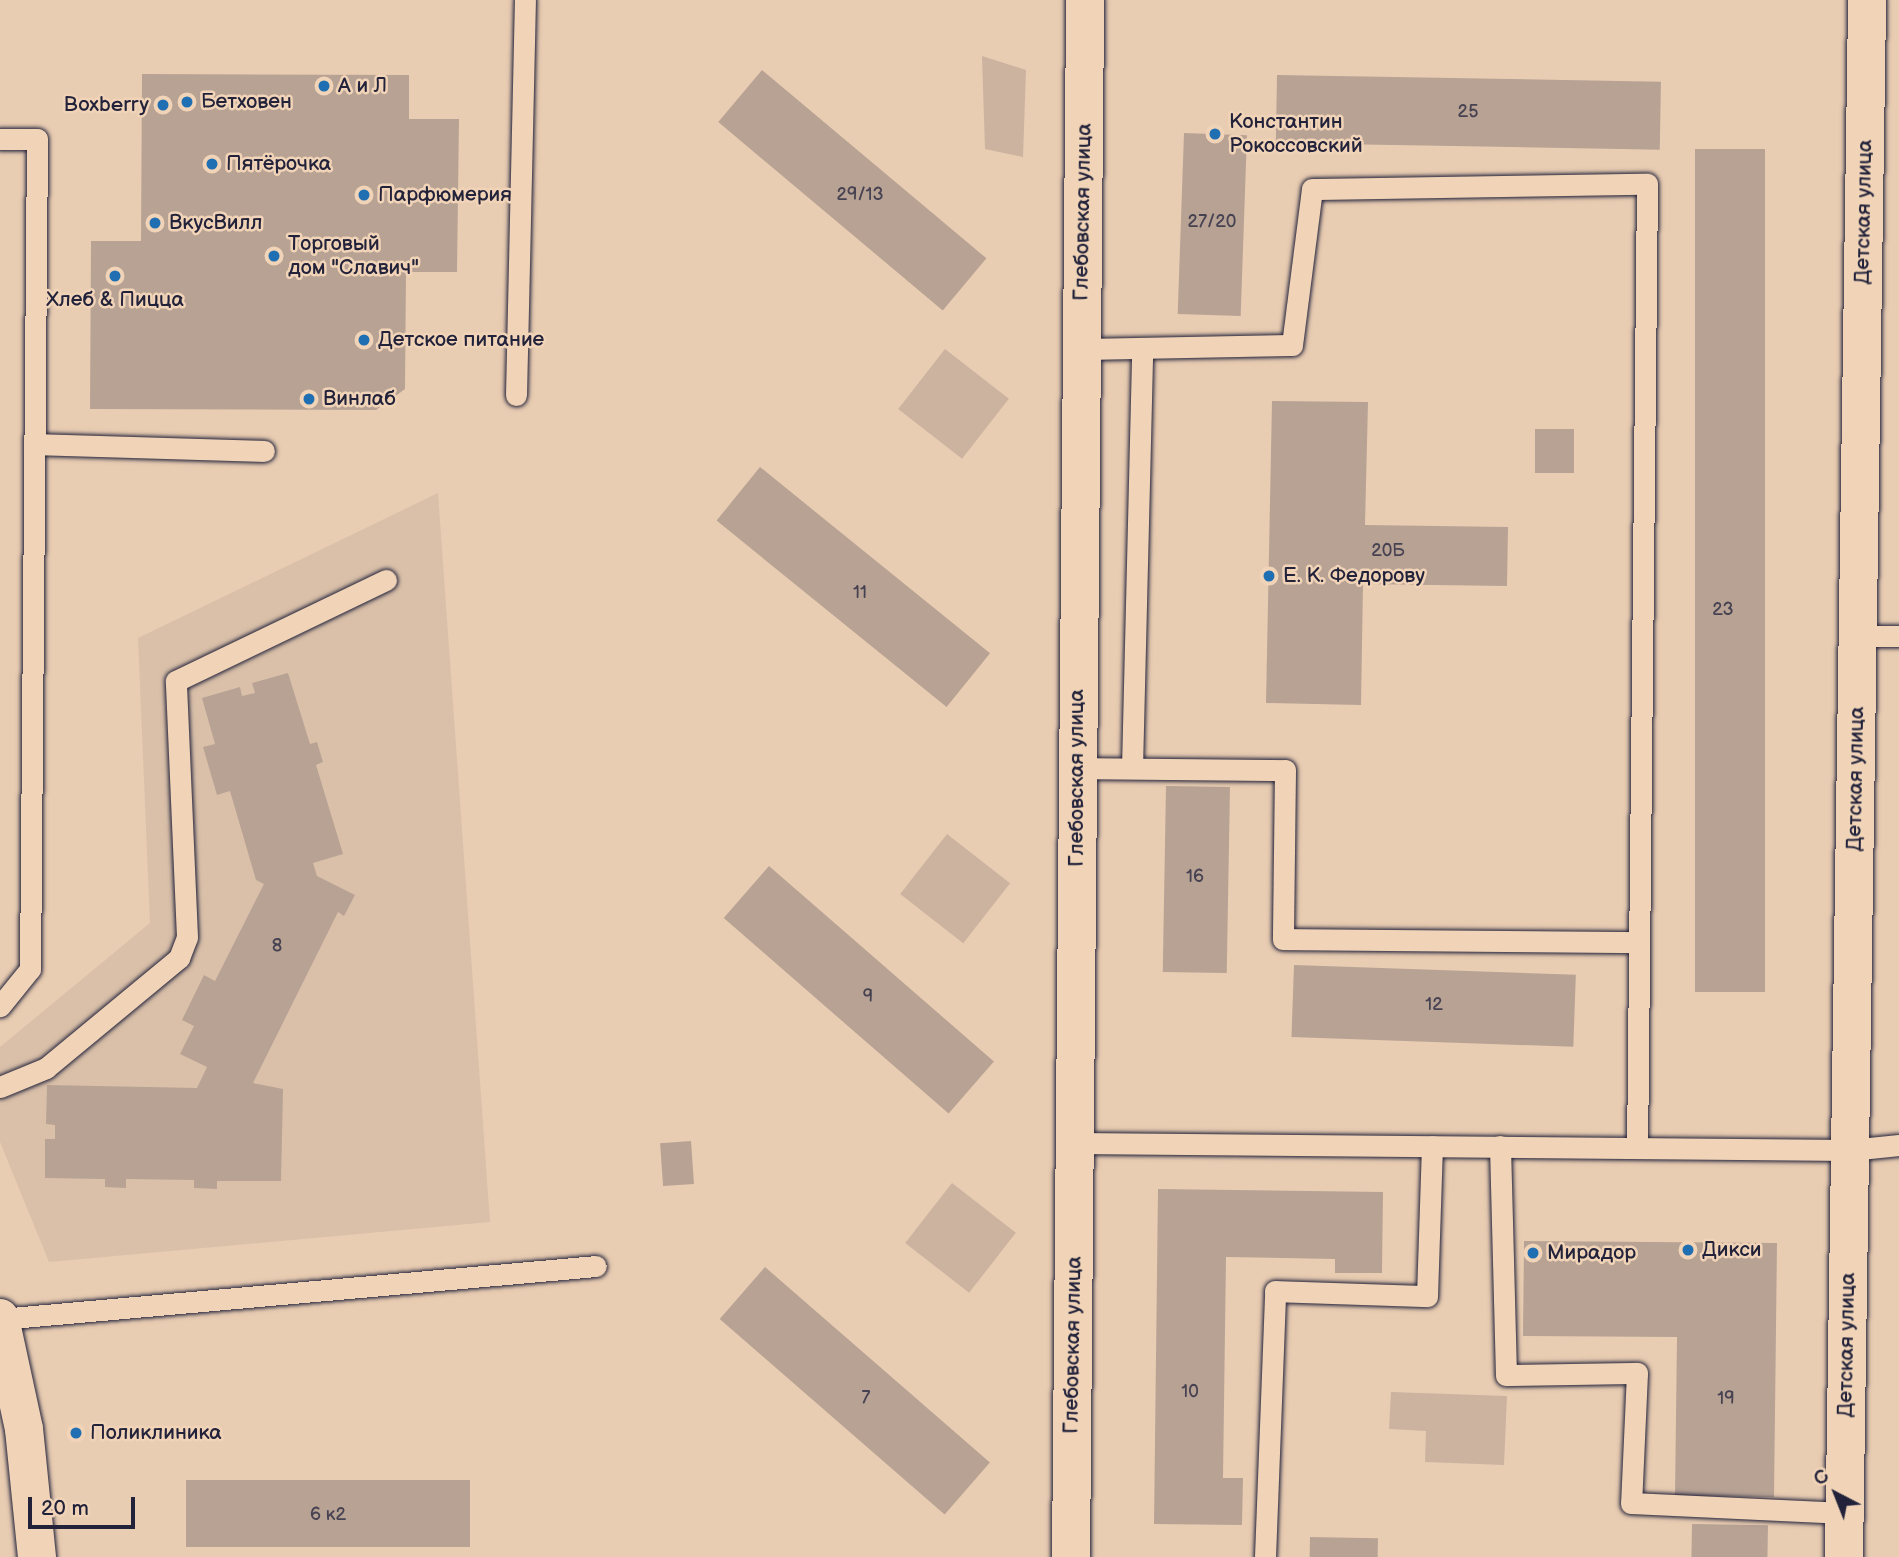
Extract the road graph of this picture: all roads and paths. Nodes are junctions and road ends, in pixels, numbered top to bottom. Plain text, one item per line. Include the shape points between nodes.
1 (525, 0) edge
2 (1085, 0) edge
3 (1867, 0) edge
4 (0, 139) edge
5 (1082, 349) junction
6 (1142, 349) junction
7 (516, 395) dead end
8 (34, 444) junction
9 (264, 452) dead end
10 (386, 580) dead end
11 (1858, 636) junction
12 (1899, 636) edge
13 (1078, 768) junction
14 (1132, 768) junction
15 (1639, 943) junction
16 (0, 1006) edge
17 (0, 1087) edge
18 (1075, 1143) junction
19 (1899, 1144) edge
20 (1432, 1146) junction
21 (1500, 1146) junction
22 (1637, 1148) junction
23 (1850, 1150) junction
24 (596, 1266) dead end
25 (0, 1319) edge
26 (1845, 1513) junction
27 (37, 1557) edge
28 (1071, 1557) edge
29 (1265, 1557) edge
30 (1844, 1557) edge

1 - 7 lane
2 - 5 street, Глебовская улица
3 - 11 street, Детская улица
4 - 8 lane via 37,139
5 - 6 lane
5 - 13 street, Глебовская улица
6 - 14 lane
6 - 15 lane via 1292,345 1312,189 1647,184
8 - 9 lane
8 - 16 lane via 30,969
10 - 17 lane via 176,681 187,937 179,958 46,1068
11 - 12 lane
11 - 23 street, Детская улица
13 - 14 lane
13 - 18 street, Глебовская улица
14 - 15 lane via 1284,770 1283,939
15 - 22 lane
18 - 20 lane
18 - 28 street, Глебовская улица
19 - 23 lane
20 - 21 lane
20 - 29 lane via 1427,1296 1275,1291
21 - 22 lane
21 - 26 lane via 1506,1375 1637,1373 1631,1503
22 - 23 lane
23 - 26 street, Детская улица
24 - 25 lane
25 - 27 street via 24,1429
26 - 30 street, Детская улица

